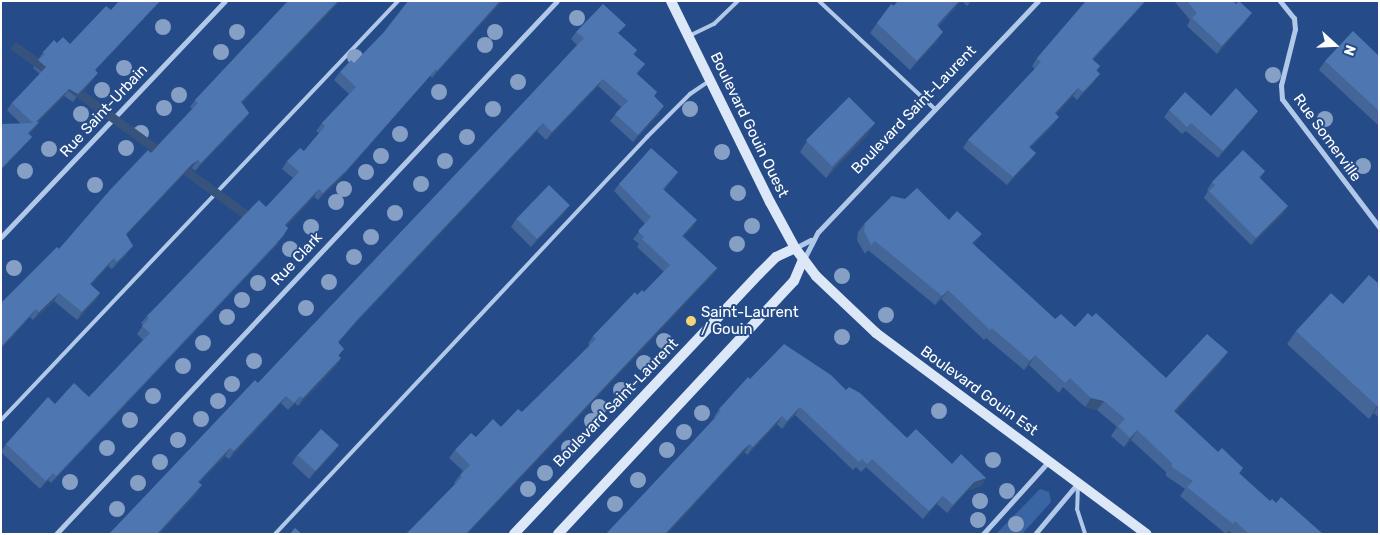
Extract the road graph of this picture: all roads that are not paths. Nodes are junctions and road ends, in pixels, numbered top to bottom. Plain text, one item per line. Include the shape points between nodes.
1 (225, 1) edge
2 (398, 1) edge
3 (557, 1) edge
4 (671, 1) edge
5 (738, 1) edge
6 (818, 1) edge
7 (1038, 1) edge
8 (1280, 1) edge
9 (689, 36) junction
10 (710, 80) junction
11 (935, 109) junction
12 (1379, 227) edge
13 (1, 237) edge
14 (812, 240) junction
15 (795, 248) junction
16 (804, 260) junction
17 (1, 420) edge
18 (1049, 461) junction
19 (1078, 483) junction
20 (56, 534) edge
21 (275, 534) edge
22 (514, 534) edge
23 (558, 534) edge
24 (983, 534) edge
25 (1035, 534) edge
26 (1085, 534) edge
27 (1147, 534) edge

1 - 13 street, Rue Saint-Urbain
2 - 17 lane
3 - 20 street, Rue Clark
4 - 9 street, Boulevard Gouin Ouest
5 - 9 lane via 714,24
6 - 11 lane
7 - 11 street, Boulevard Saint-Laurent
8 - 12 street, Rue Somerville via 1294,18 1295,29 1281,85 1282,99
9 - 10 street, Boulevard Gouin Ouest
10 - 15 street, Boulevard Gouin Ouest
10 - 21 lane via 690,94 644,141
11 - 14 street, Boulevard Saint-Laurent
14 - 15 street, Boulevard Saint-Laurent
14 - 16 street, Boulevard Saint-Laurent
15 - 16 street, Boulevard Gouin Ouest
15 - 22 street, Boulevard Saint-Laurent via 776,257 759,274
16 - 18 street, Boulevard Gouin Est via 822,283 865,324
16 - 23 street, Boulevard Saint-Laurent via 794,282
18 - 19 street, Boulevard Gouin Est
18 - 24 street
19 - 25 street
19 - 26 lane via 1077,509
19 - 27 street, Boulevard Gouin Est

